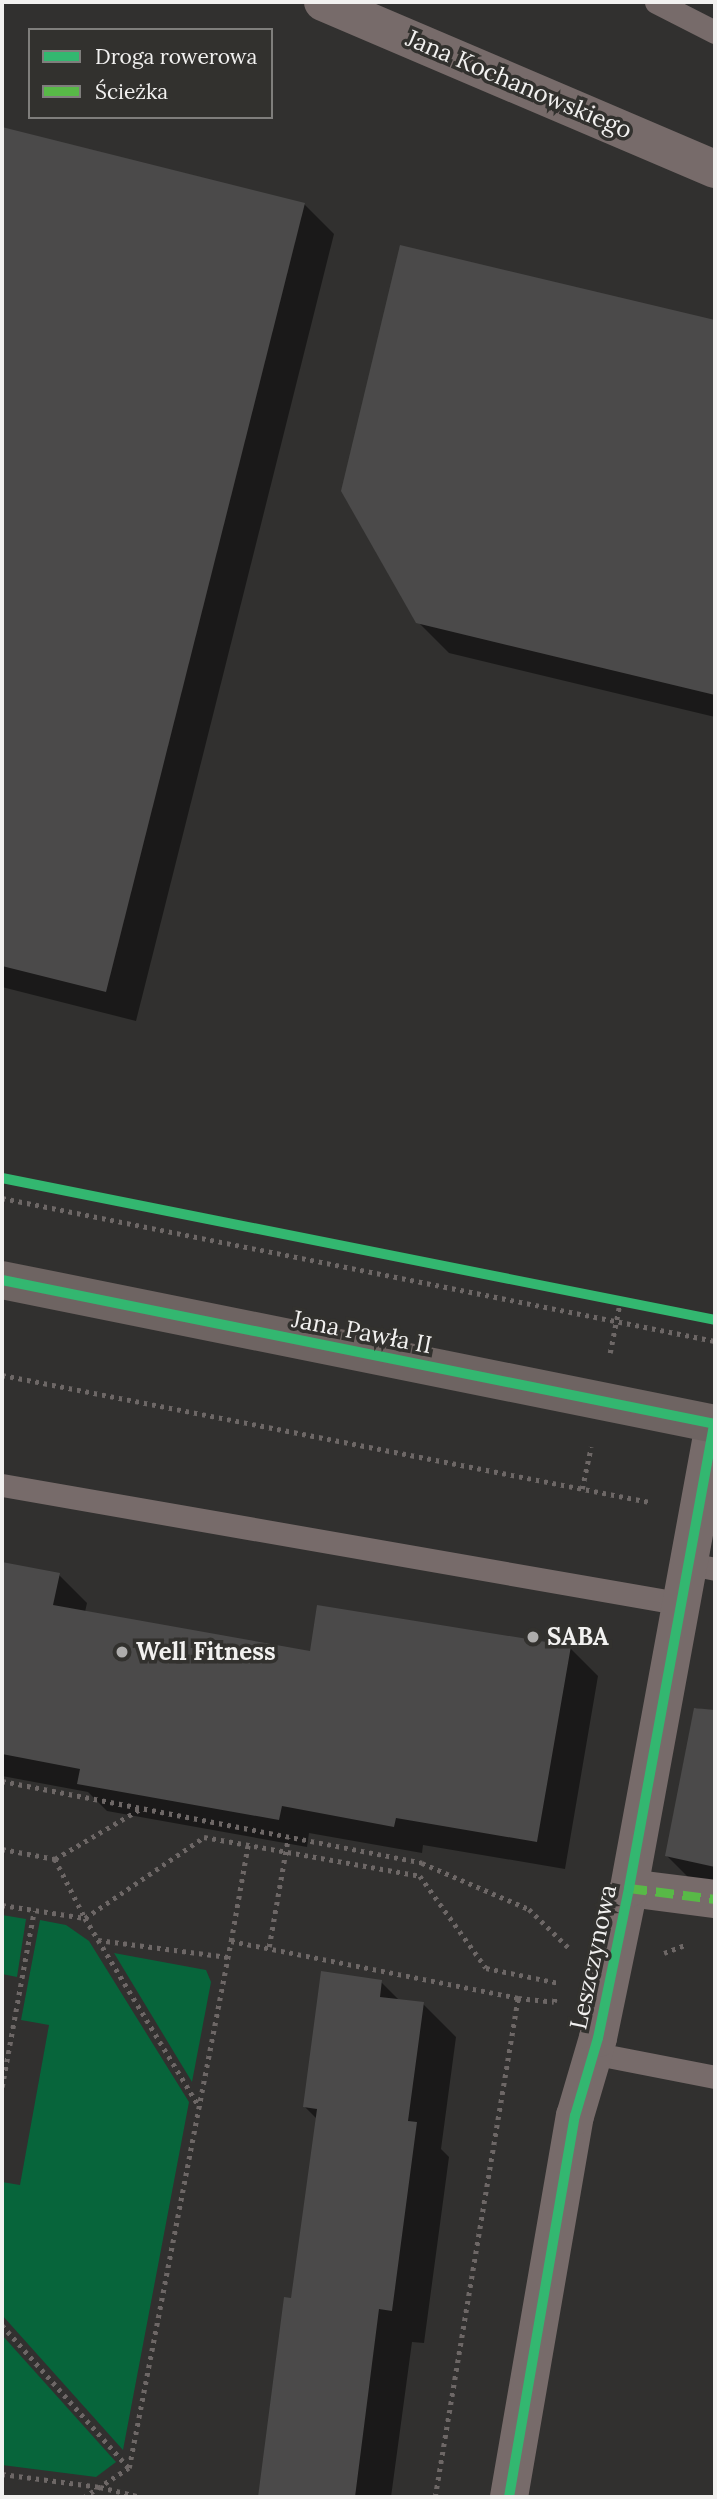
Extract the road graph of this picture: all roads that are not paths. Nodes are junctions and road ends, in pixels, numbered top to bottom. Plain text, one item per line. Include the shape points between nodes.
1 (323, 2) edge
2 (656, 2) edge
3 (715, 32) edge
4 (715, 169) edge
5 (2, 1280) edge
6 (715, 1424) edge
7 (2, 1485) edge
8 (703, 1567) edge
9 (683, 1604) junction
10 (629, 1888) junction
11 (715, 1899) edge
12 (593, 2053) junction
13 (715, 2077) edge
14 (509, 2497) edge

1 - 4 street, Jana Kochanowskiego
2 - 3 lane
5 - 6 street, Jana Pawła II
6 - 8 street, Leszczynowa via 696,1511
7 - 9 lane
8 - 9 street, Leszczynowa
9 - 10 street, Leszczynowa
10 - 11 street
10 - 12 street, Leszczynowa
12 - 13 lane
12 - 14 street, Leszczynowa via 575,2116

